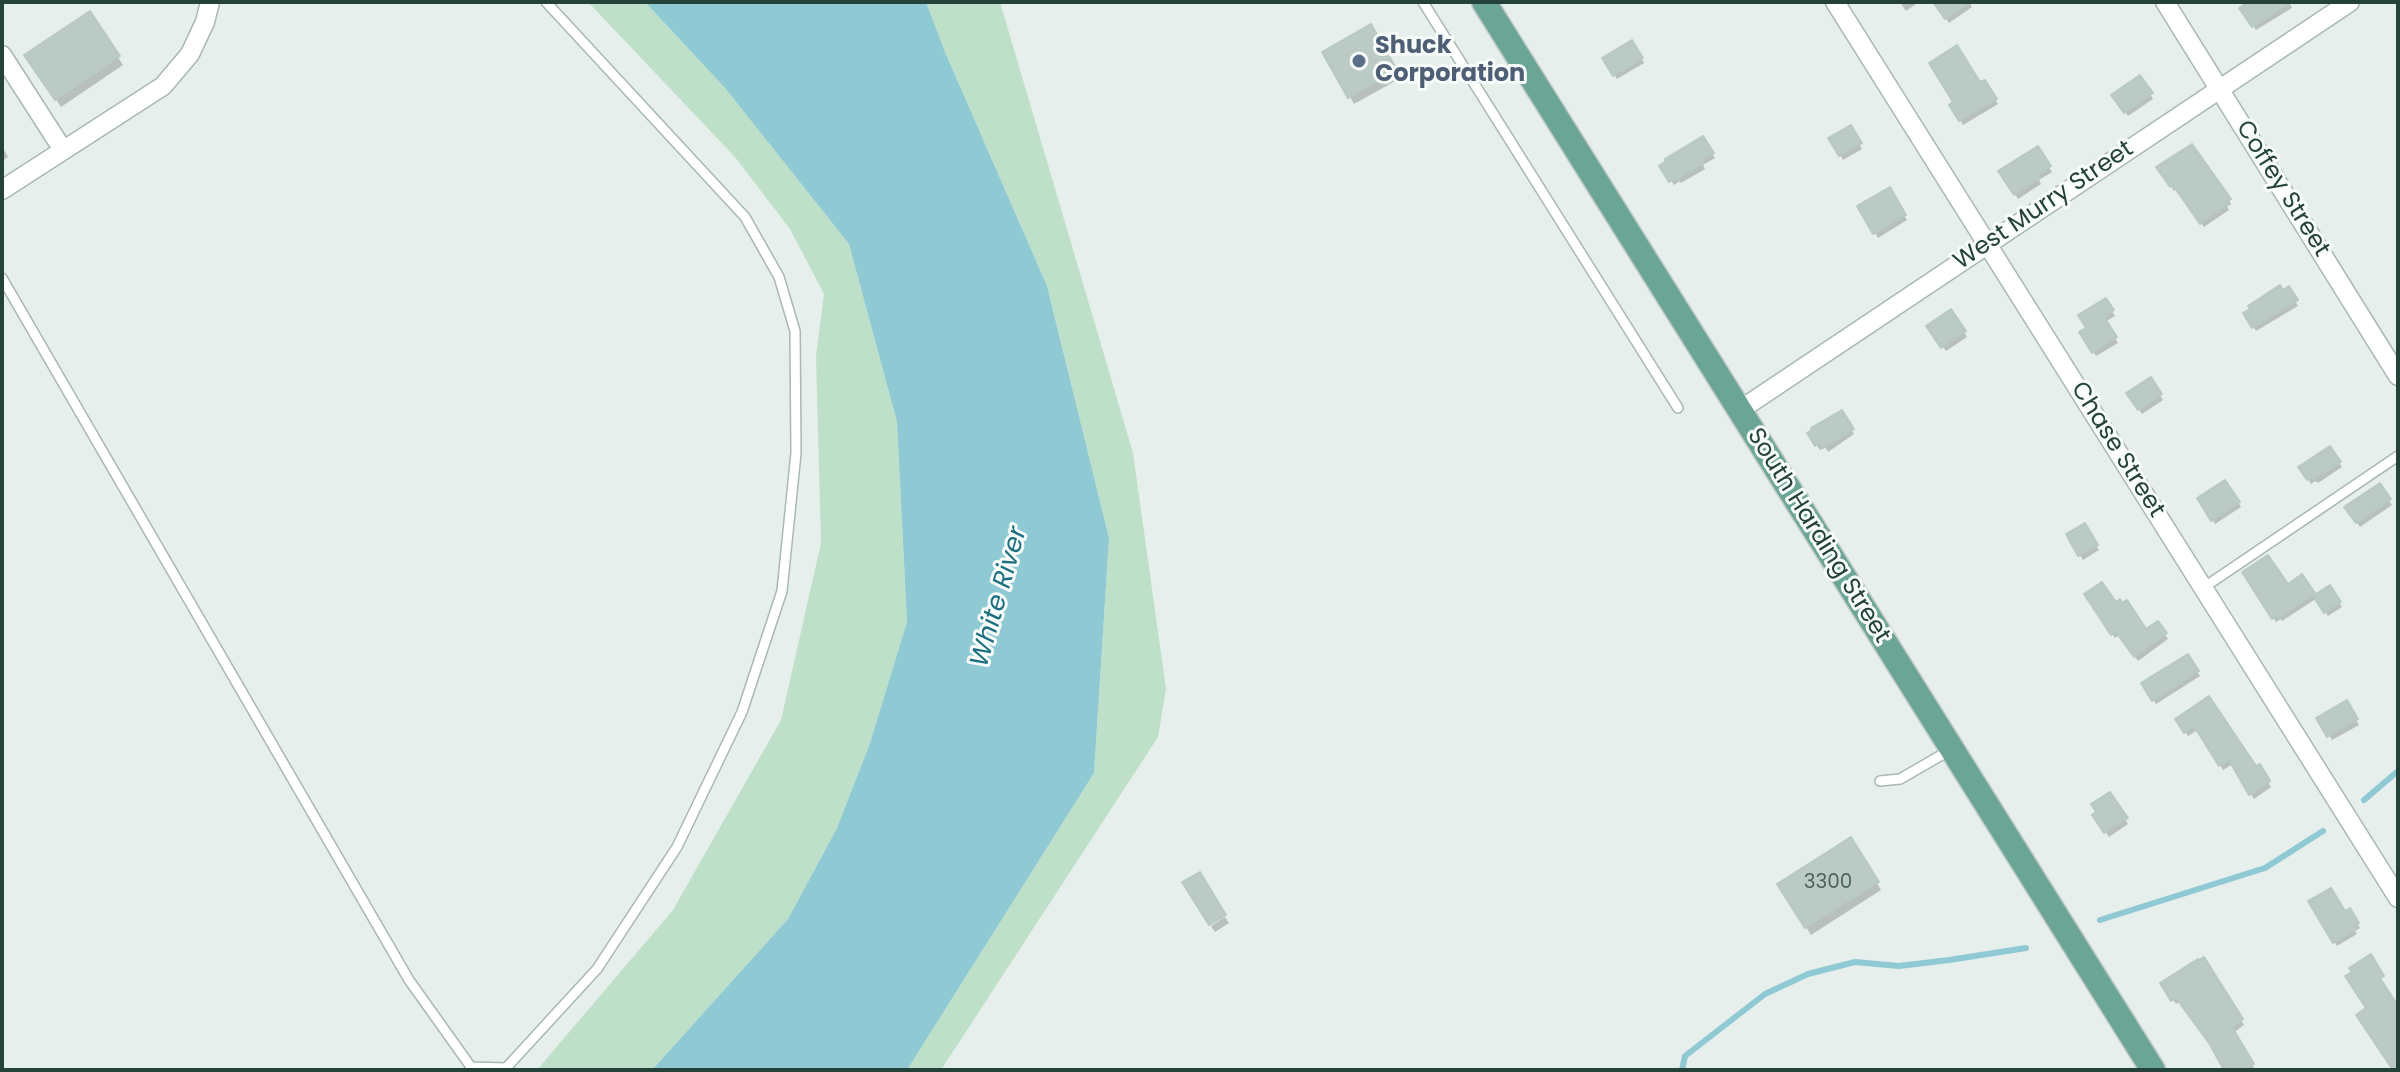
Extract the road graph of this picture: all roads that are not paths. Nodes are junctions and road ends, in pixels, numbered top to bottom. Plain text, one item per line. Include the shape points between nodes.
1 (210, 2) edge
2 (546, 2) edge
3 (1423, 2) edge
4 (1484, 2) edge
5 (1835, 2) edge
6 (2165, 2) edge
7 (2350, 2) edge
8 (2, 55) edge
9 (2220, 89) junction
10 (63, 150) junction
11 (2, 190) edge
12 (1988, 244) junction
13 (2, 278) edge
14 (2398, 376) edge
15 (1678, 408) dead end
16 (1740, 410) junction
17 (2398, 456) edge
18 (2203, 588) junction
19 (1952, 749) junction
20 (1880, 781) dead end
21 (2398, 898) edge
22 (471, 1069) edge
23 (504, 1069) edge
24 (2151, 1069) edge

1 - 10 street via 197,42 173,76
2 - 23 lane via 745,217 779,277 795,331 796,453 782,591 735,725 677,847 597,969
3 - 15 lane
4 - 16 main road, South Harding Street
5 - 12 street, Chase Street
6 - 9 street, Coffey Street
7 - 9 street, West Murry Street
8 - 10 street
9 - 12 street, West Murry Street
9 - 14 street, Coffey Street
10 - 11 street
12 - 16 street, West Murry Street
12 - 18 street, Chase Street
13 - 22 lane via 409,980
16 - 19 main road, South Harding Street
17 - 18 lane
18 - 21 street, Chase Street
19 - 20 lane via 1900,779
19 - 24 main road, South Harding Street
22 - 23 lane

